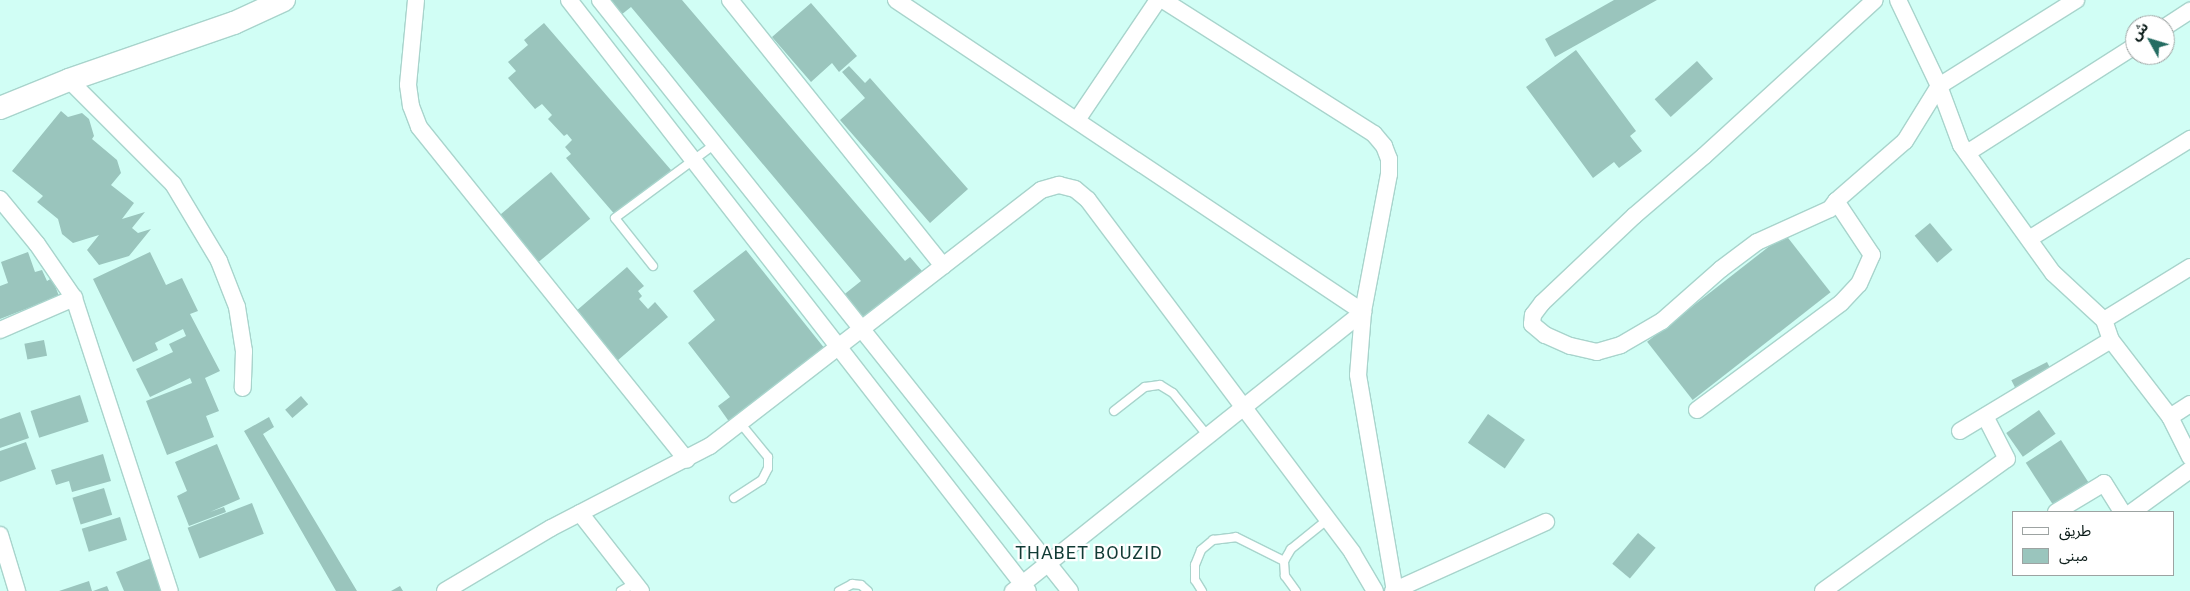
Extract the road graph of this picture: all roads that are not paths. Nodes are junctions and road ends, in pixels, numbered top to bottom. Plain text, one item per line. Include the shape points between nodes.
1 (284, 0) edge
2 (416, 0) edge
3 (569, 0) edge
4 (600, 0) edge
5 (730, 0) edge
6 (896, 0) edge
7 (1158, 0) edge
8 (1163, 0) edge
9 (1875, 0) edge
10 (1898, 0) edge
11 (2076, 0) edge
12 (2190, 11) edge
13 (2175, 21) edge
14 (2125, 52) edge
15 (69, 80) junction
16 (1939, 86) junction
17 (0, 108) edge
18 (1078, 120) junction
19 (2190, 139) edge
20 (715, 144) junction
21 (1967, 153) junction
22 (693, 160) junction
23 (0, 199) edge
24 (1836, 201) junction
25 (2029, 239) junction
26 (653, 266) dead end
27 (943, 266) junction
28 (2190, 267) edge
29 (74, 298) junction
30 (1363, 312) junction
31 (2104, 320) junction
32 (863, 329) junction
33 (0, 330) edge
34 (2111, 340) junction
35 (838, 348) junction
36 (243, 388) dead end
37 (2190, 404) edge
38 (1242, 407) junction
39 (1697, 410) dead end
40 (1114, 411) dead end
41 (1985, 416) junction
42 (2170, 417) junction
43 (741, 424) junction
44 (1960, 431) dead end
45 (1208, 435) junction
46 (2190, 457) edge
47 (687, 460) junction
48 (2190, 470) edge
49 (734, 498) dead end
50 (2058, 511) edge
51 (2121, 511) edge
52 (2133, 511) edge
53 (580, 513) junction
54 (1327, 520) junction
55 (1546, 522) dead end
56 (0, 535) edge
57 (1284, 561) junction
58 (1050, 565) junction
59 (632, 588) edge
60 (1021, 589) edge
61 (16, 591) edge
62 (170, 591) edge
63 (445, 591) edge
64 (839, 591) edge
65 (868, 591) edge
66 (1070, 591) edge
67 (1202, 591) edge
68 (1296, 591) edge
69 (1376, 591) edge
70 (1394, 591) edge
71 (1823, 591) edge

1 - 15 street via 234,23
2 - 47 street via 408,85 419,127
3 - 22 street
4 - 20 street
5 - 27 street
6 - 18 street
7 - 18 street
8 - 30 street via 1374,134 1384,146 1389,159 1389,174
9 - 24 street via 1634,216 1542,303 1533,315 1532,324 1545,335 1570,346 1597,352 1621,345 1662,321 1757,242 1830,209
10 - 16 street
11 - 16 street
12 - 13 street
14 - 21 street
15 - 17 street
15 - 36 street via 173,184 219,260 237,307 244,351
16 - 21 street
16 - 24 street via 1905,141
18 - 30 street
19 - 25 street
20 - 22 lane
20 - 32 street
21 - 25 street
22 - 26 lane via 615,218
22 - 35 street
23 - 29 street via 38,244
24 - 39 street via 1872,255 1859,284 1841,303
25 - 31 street via 2053,273
27 - 32 street
27 - 38 street via 1041,190 1059,185 1075,189 1088,200
28 - 31 street
29 - 33 street
29 - 62 street
30 - 38 street
30 - 70 street via 1358,359 1359,391
31 - 34 street
32 - 35 street
32 - 58 street
34 - 41 street
34 - 42 street
35 - 43 street
35 - 60 street
37 - 42 street
38 - 45 street
38 - 54 street
40 - 45 lane via 1144,387 1160,385 1173,394
41 - 44 street
41 - 71 street via 2007,459
42 - 46 street
43 - 47 street
43 - 49 lane via 768,457 768,468 762,480
45 - 58 street
47 - 53 street
48 - 52 street
50 - 51 street via 2104,483
53 - 59 street
53 - 63 street
54 - 57 lane via 1292,549
54 - 69 street
55 - 70 street
56 - 61 street
57 - 67 lane via 1236,537 1213,540 1201,550 1194,564 1195,580
57 - 68 lane via 1285,576
58 - 60 street
58 - 66 street
64 - 65 lane via 852,584 862,585

